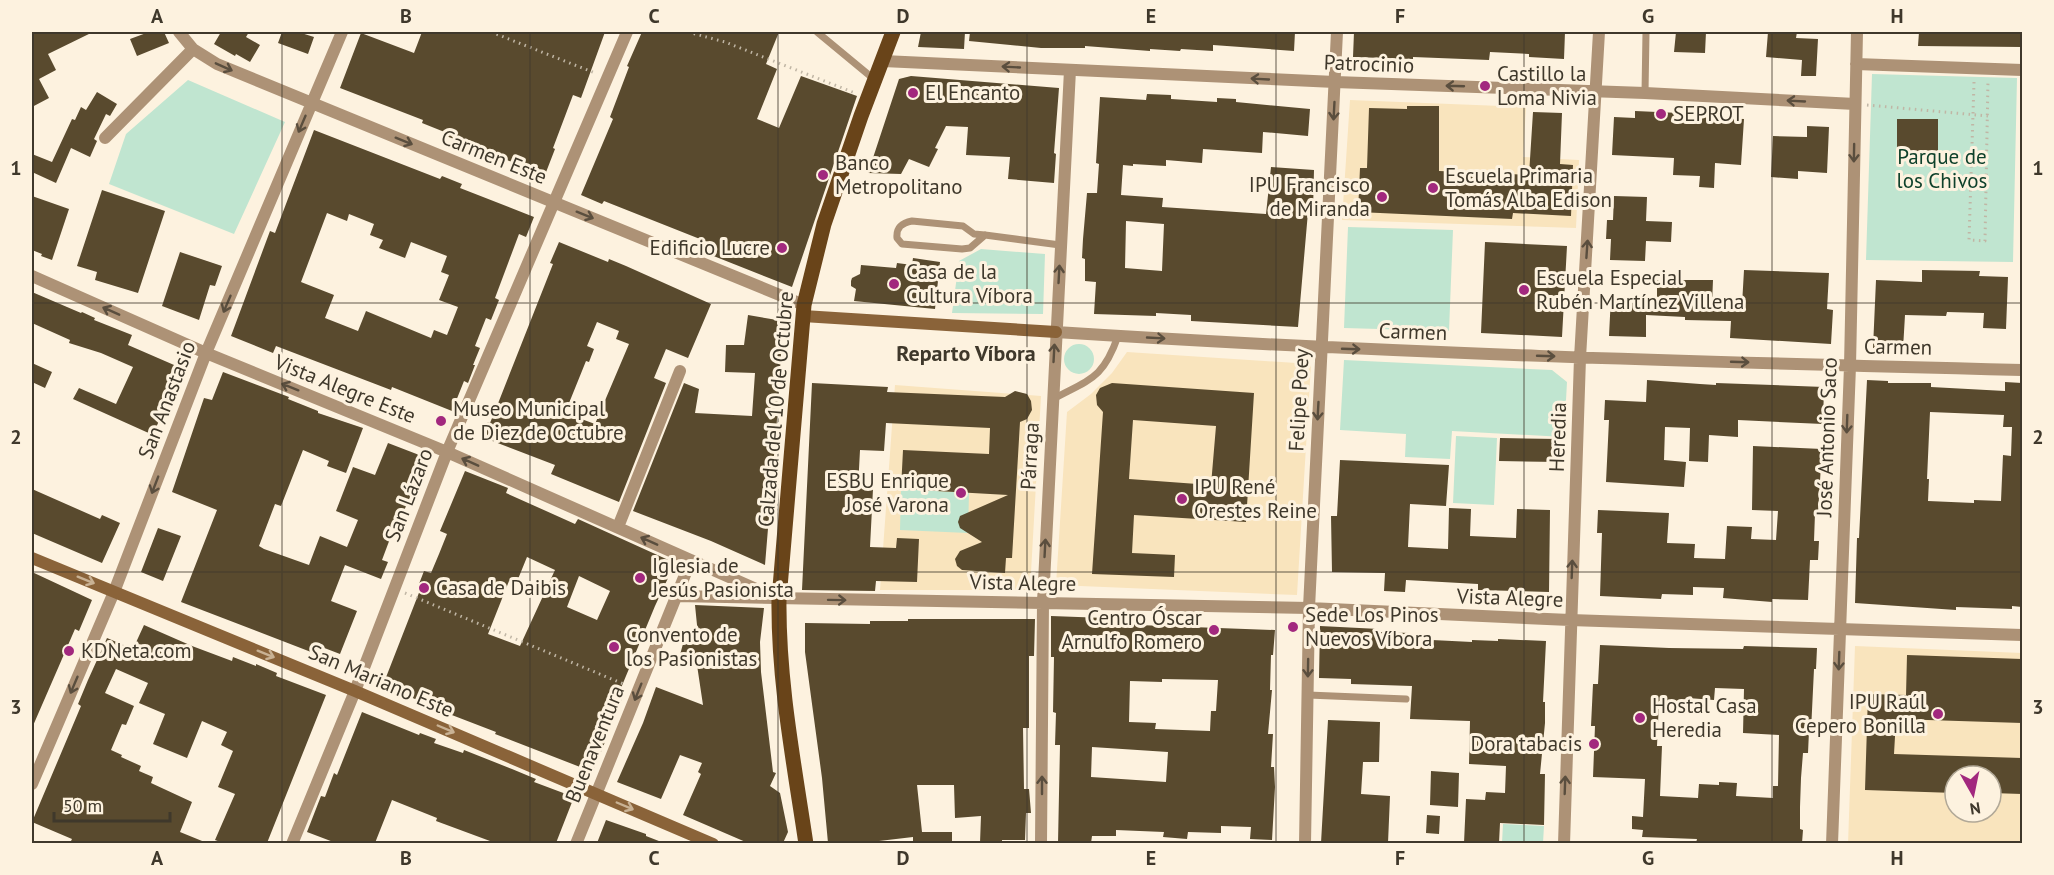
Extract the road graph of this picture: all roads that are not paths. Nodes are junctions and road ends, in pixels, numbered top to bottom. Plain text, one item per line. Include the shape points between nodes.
1 (179, 32) edge
2 (342, 32) edge
3 (627, 32) edge
4 (817, 32) edge
5 (894, 32) edge
6 (1337, 32) edge
7 (1599, 32) edge
8 (1646, 32) edge
9 (1857, 32) edge
10 (194, 49) junction
11 (883, 61) junction
12 (1856, 64) junction
13 (1070, 70) junction
14 (2022, 70) edge
15 (874, 80) junction
16 (1335, 82) junction
17 (1597, 91) junction
18 (1645, 93) junction
19 (311, 104) junction
20 (1855, 104) junction
21 (105, 138) dead end
22 (554, 202) junction
23 (985, 235) junction
24 (1060, 245) junction
25 (32, 276) edge
26 (803, 310) junction
27 (1056, 332) junction
28 (1118, 336) junction
29 (1321, 348) junction
30 (206, 353) junction
31 (1580, 358) junction
32 (1850, 366) junction
33 (2022, 370) edge
34 (680, 371) dead end
35 (1053, 399) junction
36 (447, 452) junction
37 (618, 526) junction
38 (32, 558) edge
39 (691, 560) junction
40 (114, 592) junction
41 (676, 596) junction
42 (779, 599) junction
43 (1043, 603) junction
44 (1309, 608) junction
45 (1570, 620) junction
46 (1840, 628) junction
47 (2022, 635) edge
48 (356, 691) junction
49 (1308, 695) junction
50 (1406, 699) dead end
51 (32, 784) edge
52 (597, 794) junction
53 (292, 843) edge
54 (576, 843) edge
55 (713, 843) edge
56 (806, 843) edge
57 (1041, 843) edge
58 (1305, 843) edge
59 (1564, 843) edge
60 (1832, 843) edge

1 - 10 street, Carmen Este
2 - 19 street, San Anastasio
3 - 22 street, San Lázaro
4 - 15 lane
5 - 11 main road, Calzada del 10 de Octubre
6 - 16 street, Felipe Poey
7 - 17 street, Heredia
8 - 18 lane
9 - 12 street, José Antonio Saco
10 -> 19 street, Carmen Este via 217,64
10 - 21 street
13 -> 11 street, Patrocinio
11 - 15 main road, Calzada del 10 de Octubre
12 - 14 street
12 - 20 street, José Antonio Saco
16 -> 13 street, Patrocinio
13 - 24 street, Párraga
15 - 26 main road, Calzada del 10 de Octubre via 818,245
17 -> 16 street, Patrocinio
16 -> 29 street, Felipe Poey
17 - 18 street, Patrocinio
31 -> 17 street, Heredia
20 -> 18 street, Patrocinio
19 -> 22 street, Carmen Este
19 -> 30 street, San Anastasio
20 -> 32 street, José Antonio Saco
22 -> 26 street, Carmen Este
22 - 36 street, San Lázaro
23 - 23 lane via 974,234 963,226 912,221 897,232 902,244 962,249 970,248
23 - 24 lane
27 -> 24 street, Párraga
30 -> 25 street, Vista Alegre Este
26 - 27 street, Carmen
26 - 42 main road, Calzada del 10 de Octubre
27 - 28 street, Carmen
35 -> 27 street, Párraga
28 -> 29 street, Carmen
28 - 35 lane via 1098,375
29 -> 31 street, Carmen
29 -> 44 street, Felipe Poey
36 -> 30 street, Vista Alegre Este
30 -> 40 street, San Anastasio
31 -> 32 street, Carmen
45 -> 31 street, Heredia
32 - 33 street, Carmen
32 -> 46 street, José Antonio Saco
34 - 37 street
43 -> 35 street, Párraga
37 -> 36 street, Vista Alegre Este
36 - 48 street, San Lázaro
39 -> 37 street, Vista Alegre Este
38 -> 40 street, San Mariano Este
39 - 41 street, Buenaventura
39 - 42 street, Vista Alegre Este
40 -> 48 street, San Mariano Este
40 -> 51 street, San Anastasio
41 - 42 street
41 -> 52 street, Buenaventura
42 -> 43 street, Vista Alegre
42 - 56 main road, Calzada del 10 de Octubre via 784,699
43 - 44 street, Vista Alegre
57 -> 43 street, Párraga
44 - 45 street, Vista Alegre
44 -> 49 street, Felipe Poey
45 - 46 street, Vista Alegre
59 -> 45 street, Heredia
46 - 47 street, Vista Alegre
46 -> 60 street, José Antonio Saco
48 -> 52 street, San Mariano Este
48 - 53 street, San Lázaro
49 - 50 lane
49 - 58 street, Felipe Poey
52 - 54 street, Buenaventura
52 -> 55 street, San Mariano Este

